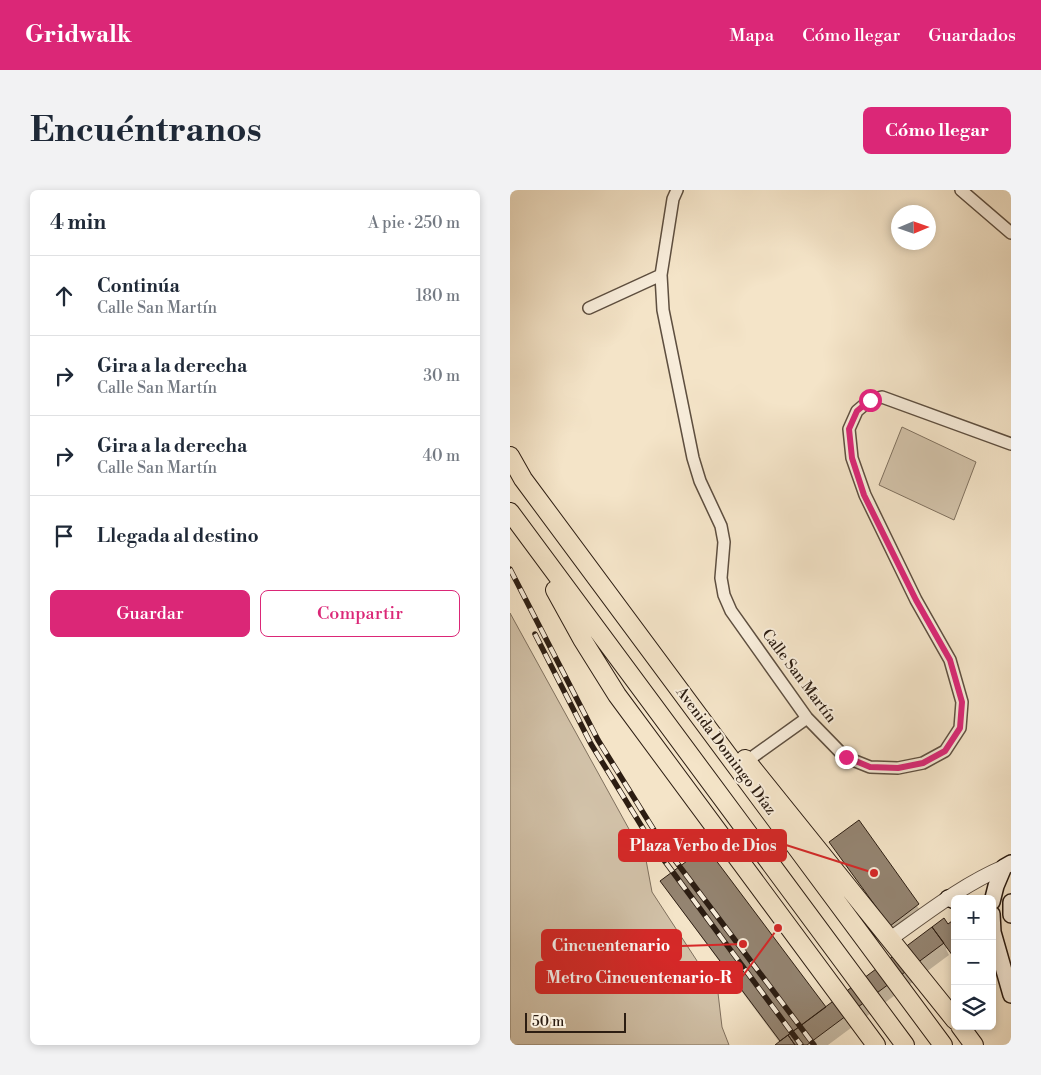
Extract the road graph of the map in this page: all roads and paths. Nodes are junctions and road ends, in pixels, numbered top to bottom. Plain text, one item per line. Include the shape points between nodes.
1 (677, 190) edge
2 (961, 190) edge
3 (1011, 233) edge
4 (662, 275) junction
5 (589, 308) dead end
6 (1011, 444) edge
7 (510, 456) edge
8 (510, 512) edge
9 (522, 530) junction
10 (582, 559) junction
11 (807, 718) junction
12 (747, 761) junction
13 (1007, 865) edge
14 (957, 895) edge
15 (994, 895) edge
16 (951, 900) edge
17 (1011, 902) edge
18 (1011, 916) edge
19 (890, 939) junction
20 (994, 940) edge
21 (1011, 995) edge
22 (951, 1015) edge
23 (963, 1030) edge
24 (876, 1045) edge
25 (905, 1045) edge
26 (944, 1045) edge
27 (974, 1045) edge

1 - 4 street, Calle San Martín
2 - 3 street
4 - 5 street
4 - 11 street, Calle San Martín via 663,310 693,458 721,526 724,595 731,611
6 - 11 street, Calle San Martín via 882,397 870,400 857,411 849,429 852,458 864,495 950,660 962,702 960,728 945,751 923,763 898,768 870,767 846,757
7 - 10 main road, Avenida Domingo Díaz via 523,479
8 - 9 main road, Avenida Domingo Díaz
9 - 24 main road via 617,695
9 - 25 main road, Avenida Domingo Díaz
10 - 12 main road
10 - 26 main road, Avenida Domingo Díaz
11 - 12 street
12 - 19 main road
13 - 14 street via 982,876
13 - 15 main road
16 - 19 street
17 - 18 main road
19 - 22 main road
20 - 21 main road
23 - 27 main road

